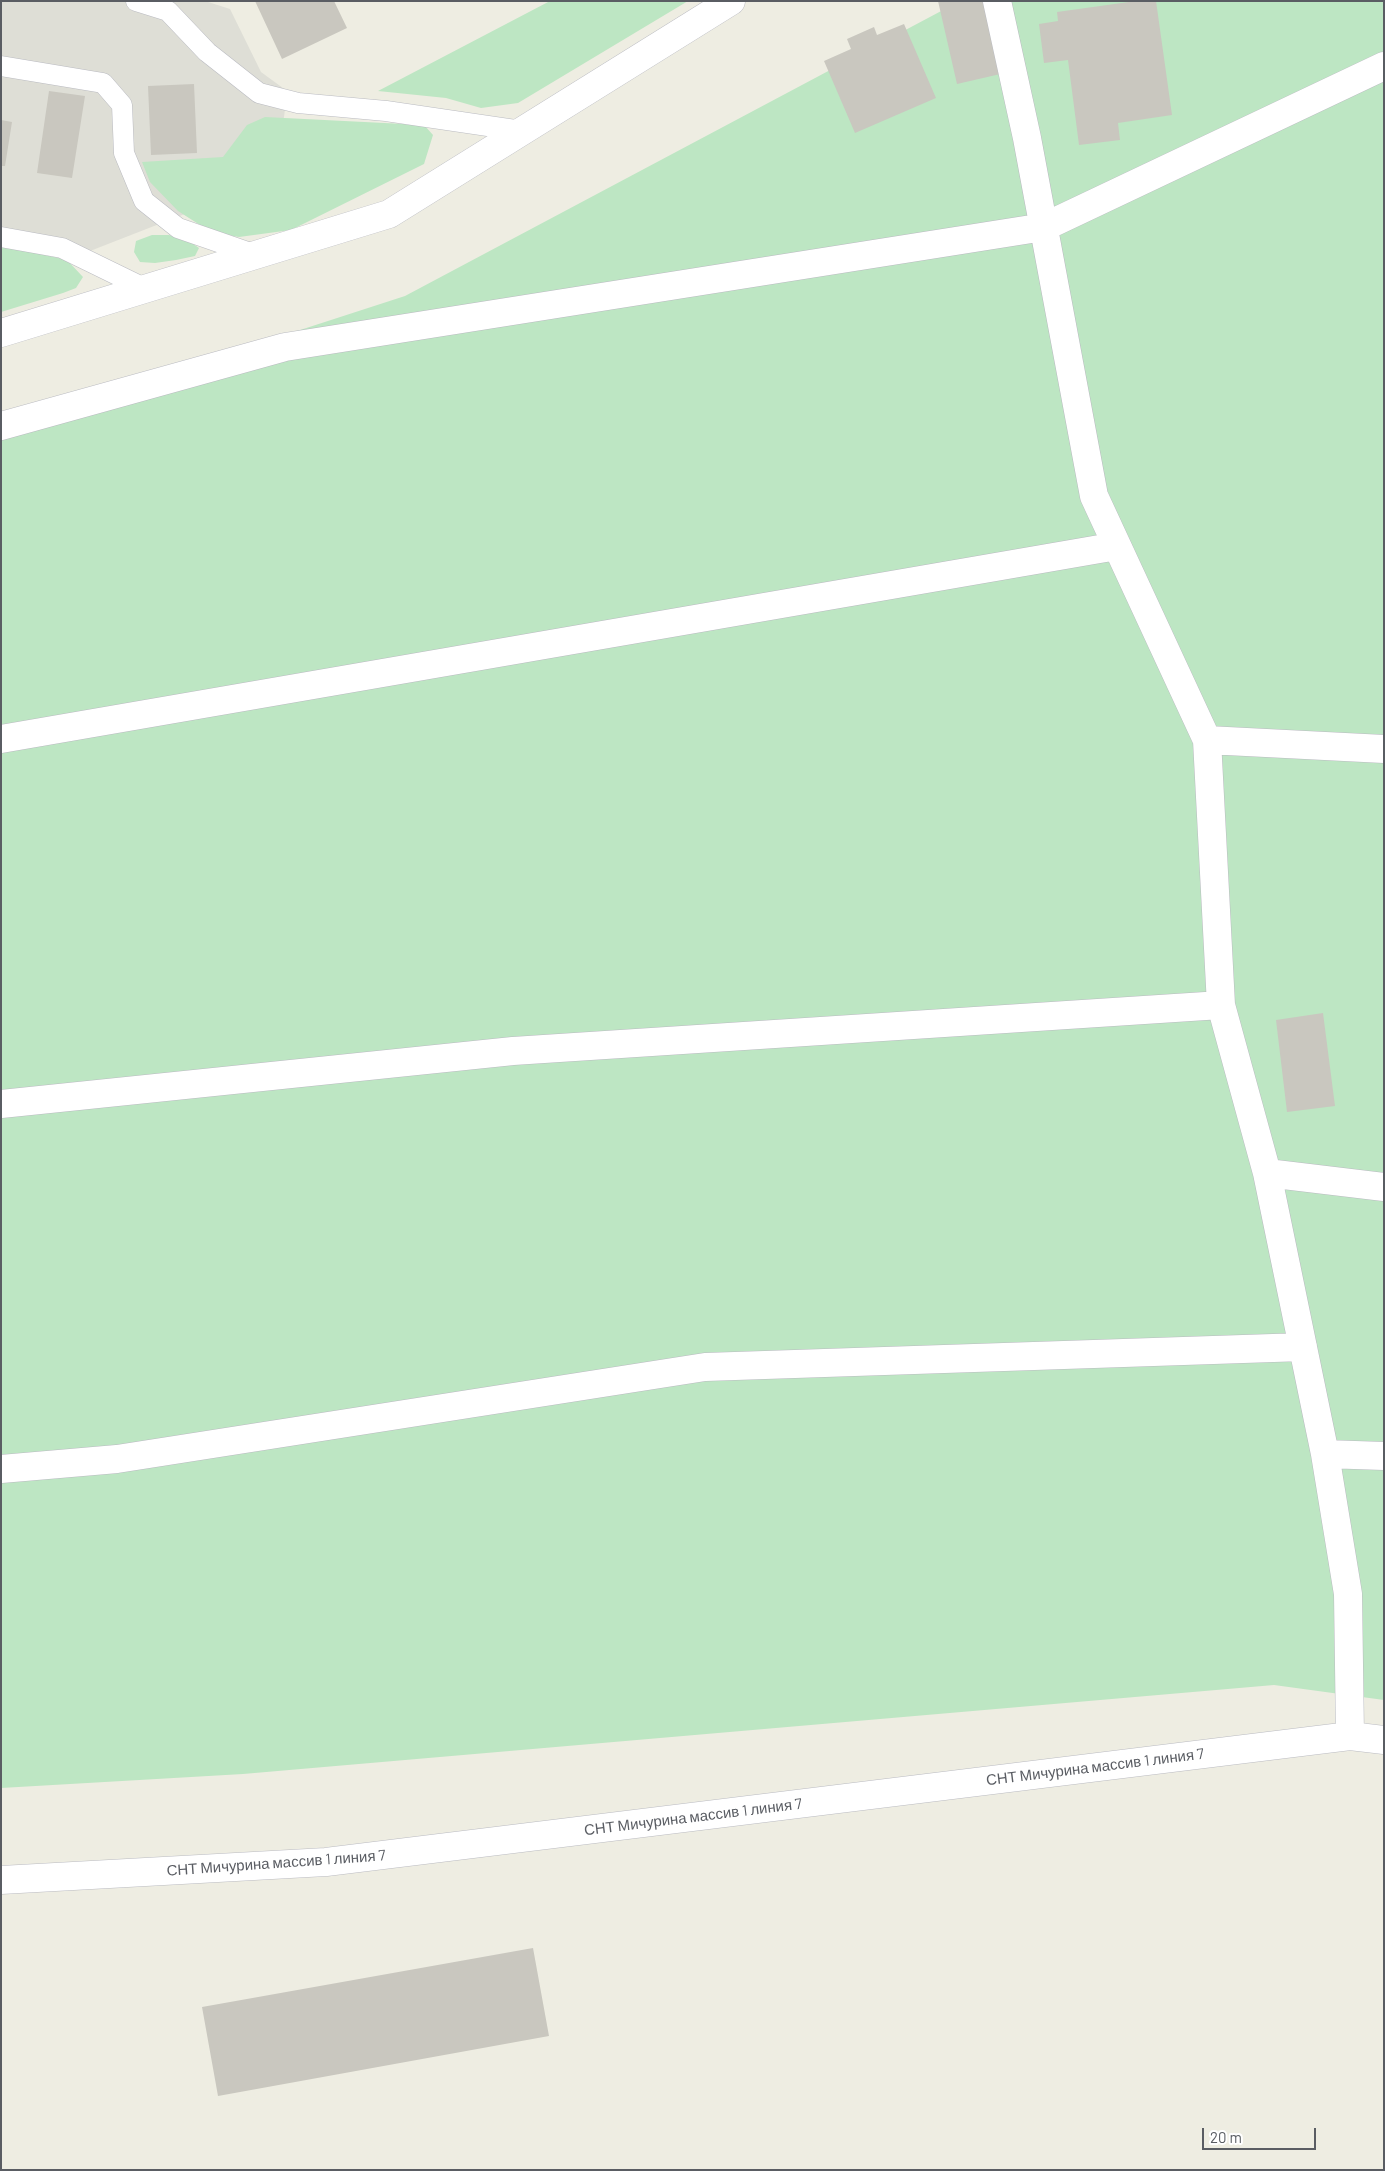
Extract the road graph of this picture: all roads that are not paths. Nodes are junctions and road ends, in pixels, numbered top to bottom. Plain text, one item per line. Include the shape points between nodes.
1 (136, 1) edge
2 (731, 1) edge
3 (997, 1) edge
4 (1, 66) edge
5 (1384, 66) edge
6 (522, 131) junction
7 (1044, 227) junction
8 (1, 237) edge
9 (256, 255) junction
10 (146, 289) junction
11 (1, 333) edge
12 (1, 426) edge
13 (1117, 546) junction
14 (1, 739) edge
15 (1207, 740) junction
16 (1384, 749) edge
17 (1221, 1004) junction
18 (1, 1104) edge
19 (1267, 1173) junction
20 (1384, 1187) edge
21 (1303, 1347) junction
22 (1325, 1454) junction
23 (1384, 1456) edge
24 (1, 1469) edge
25 (1350, 1736) junction
26 (1384, 1740) edge
27 (1, 1880) edge

1 - 6 lane via 168,11 207,52 259,93 298,103 386,111
2 - 6 street
3 - 7 street
4 - 9 lane via 103,83 122,105 124,153 144,201 178,228
5 - 7 street
6 - 9 street via 389,214
7 - 12 street via 285,347
7 - 13 street via 1094,496
8 - 10 lane via 62,248
9 - 10 street
10 - 11 street
13 - 14 street
13 - 15 street
15 - 16 street
15 - 17 street
17 - 18 street via 513,1051
17 - 19 street
19 - 20 street
19 - 21 street
21 - 22 street
21 - 24 street via 705,1367 117,1459
22 - 23 street
22 - 25 street via 1348,1594
25 - 26 street, СНТ Мичурина массив 1 линия 7
25 - 27 street, СНТ Мичурина массив 1 линия 7 via 326,1862

